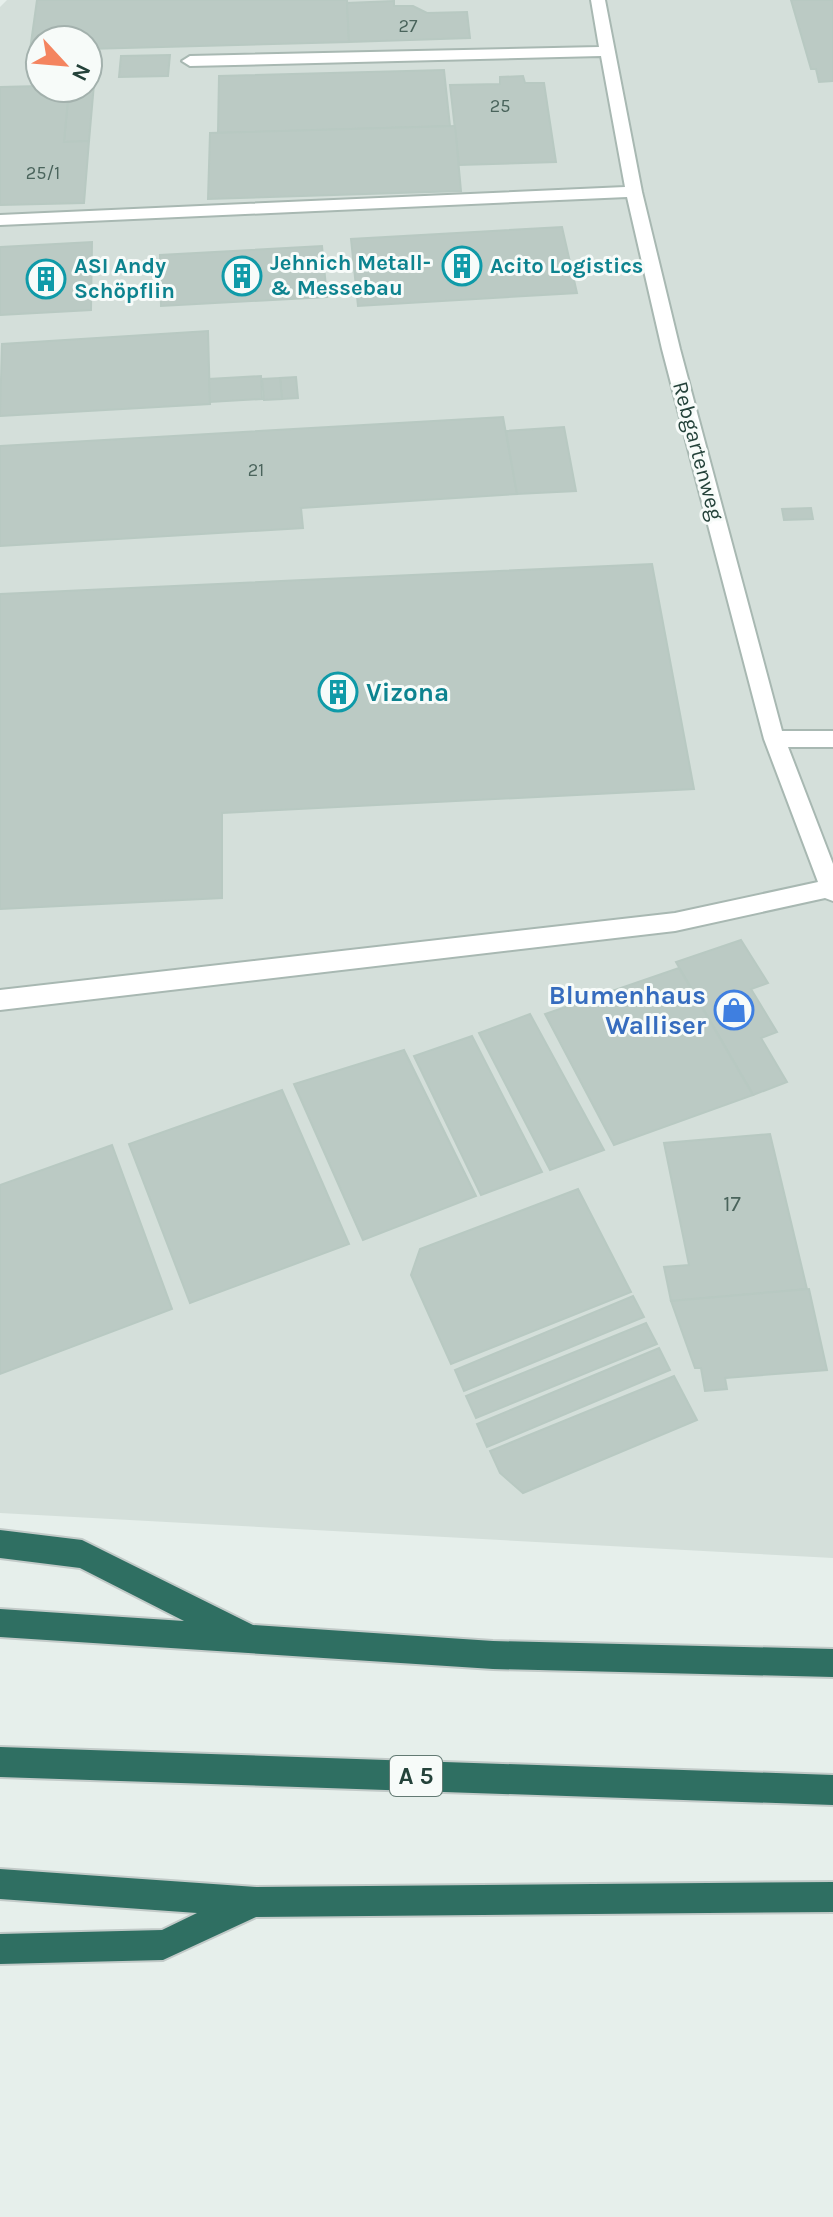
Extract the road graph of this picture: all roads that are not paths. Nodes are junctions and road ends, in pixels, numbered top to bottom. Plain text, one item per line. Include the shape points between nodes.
1 (598, 0) edge
2 (608, 51) junction
3 (190, 61) dead end
4 (634, 192) junction
5 (0, 220) edge
6 (774, 739) junction
7 (833, 739) edge
8 (832, 890) edge
9 (0, 1000) edge
10 (0, 1544) edge
11 (0, 1623) edge
12 (255, 1642) junction
13 (833, 1663) edge
14 (0, 1762) edge
15 (833, 1790) edge
16 (0, 1884) edge
17 (833, 1897) edge
18 (256, 1902) junction
19 (0, 1949) edge

1 - 2 street, Rebgartenweg
2 - 3 street
2 - 4 street, Rebgartenweg
4 - 5 street
4 - 6 street, Rebgartenweg
6 - 7 street
6 - 8 street, Rebgartenweg
8 - 9 street via 675,922
10 - 12 highway via 82,1554
11 - 12 highway
12 - 13 highway via 493,1655
14 - 15 highway, A 5
16 - 18 highway
17 - 18 highway
18 - 19 highway via 163,1945

